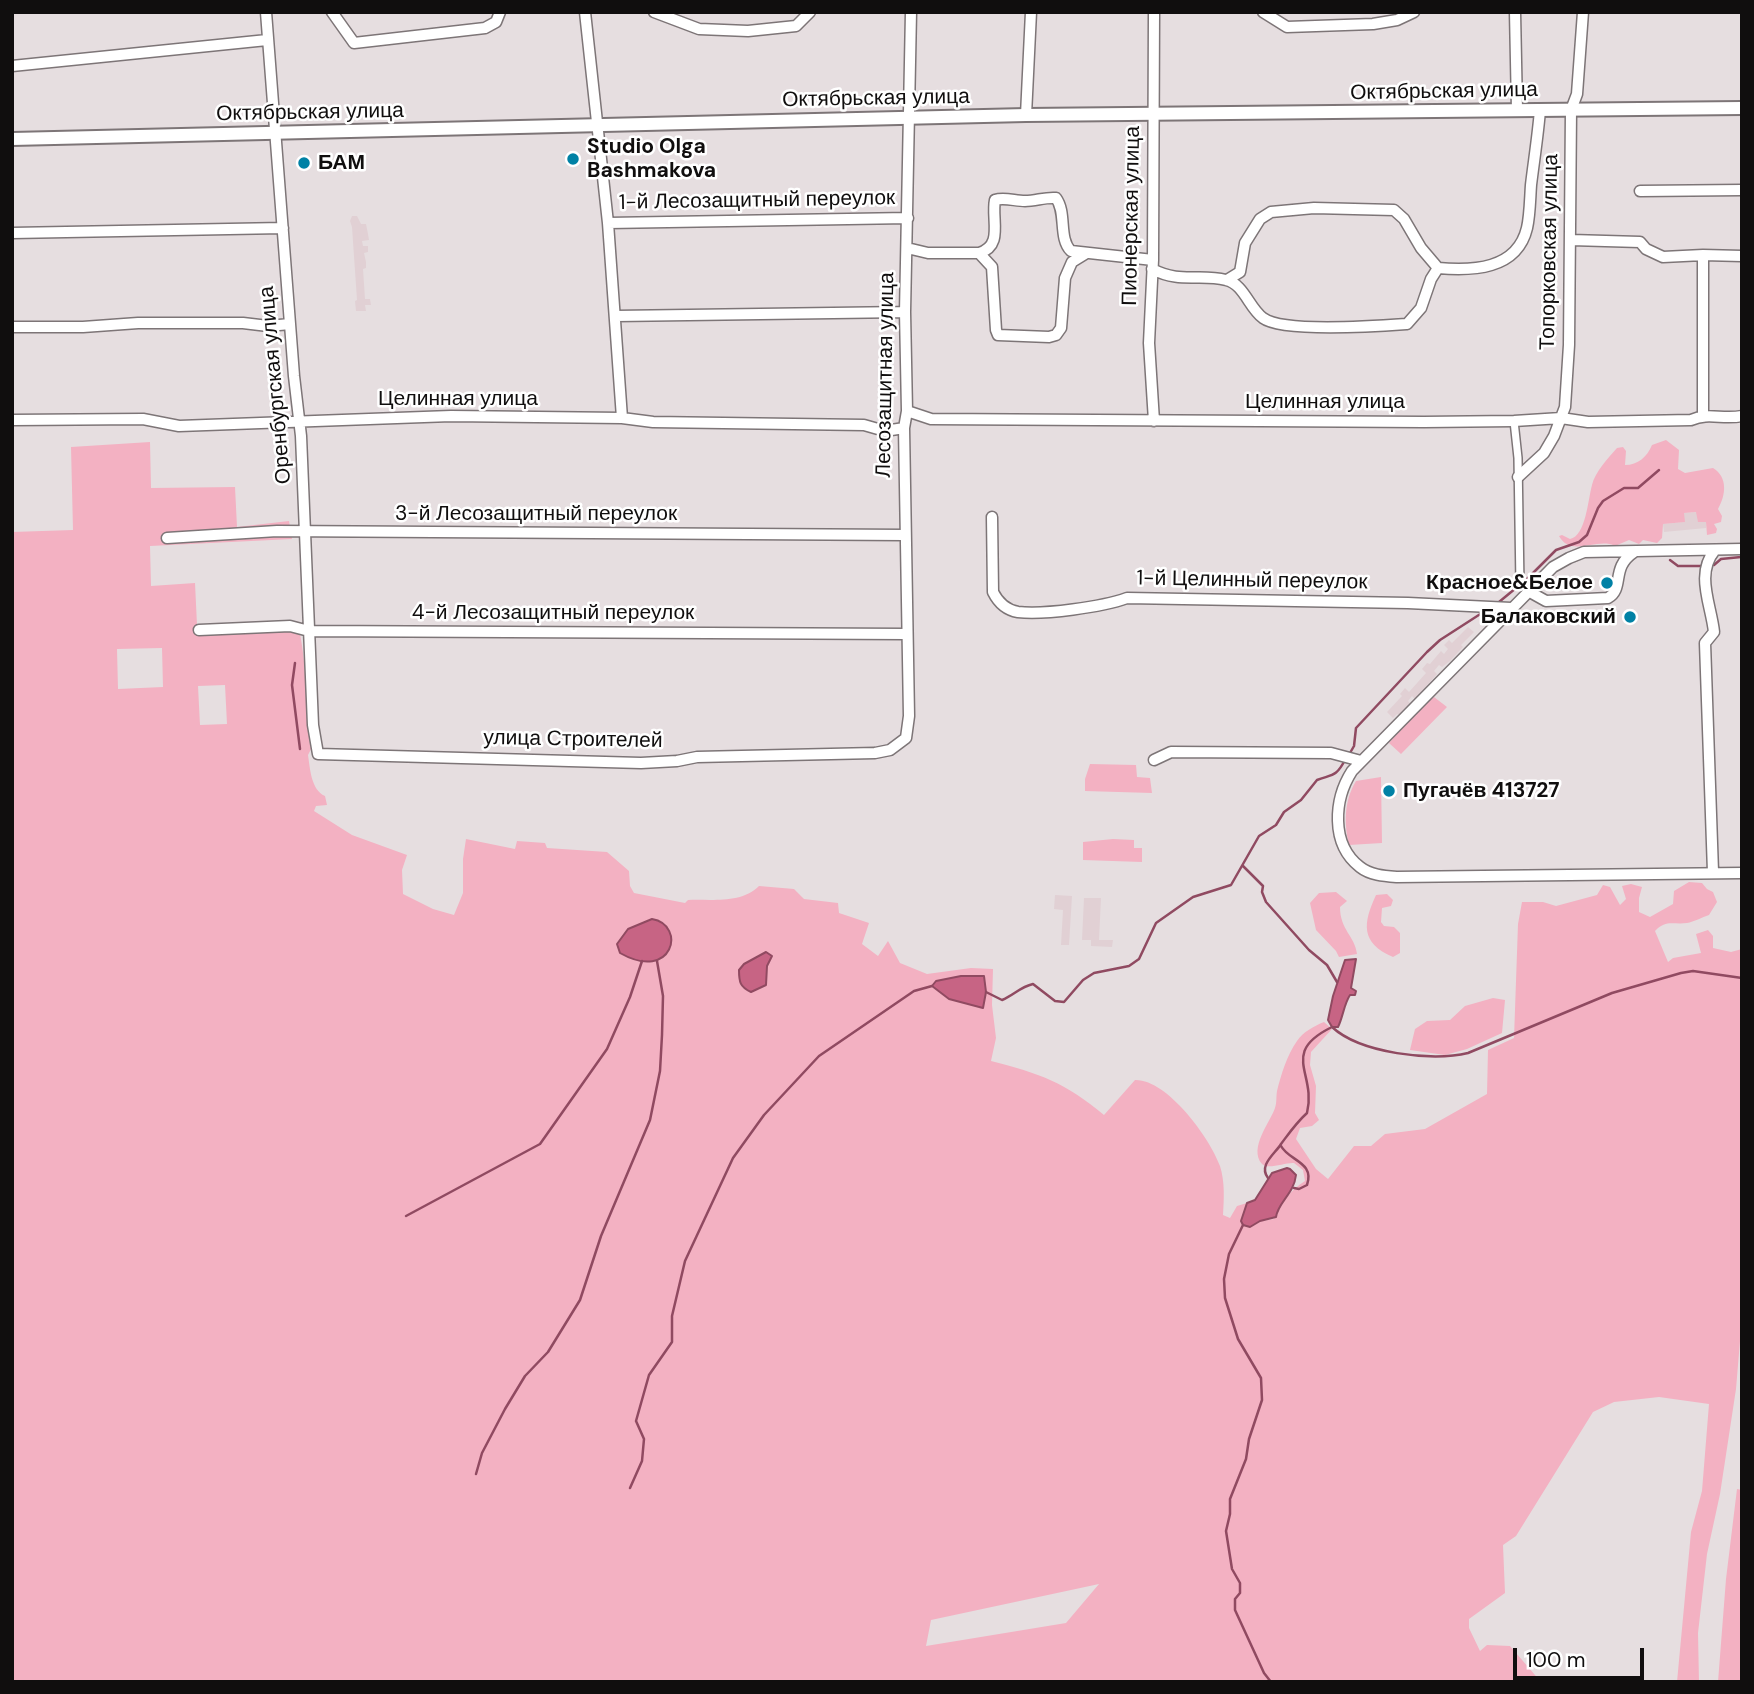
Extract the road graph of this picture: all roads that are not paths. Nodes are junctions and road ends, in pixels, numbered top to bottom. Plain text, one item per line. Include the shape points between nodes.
1 (266, 12) edge
2 (332, 12) edge
3 (500, 12) edge
4 (585, 12) edge
5 (654, 12) edge
6 (810, 12) edge
7 (911, 12) edge
8 (1031, 12) edge
9 (1154, 12) edge
10 (1263, 12) edge
11 (1414, 12) edge
12 (1515, 12) edge
13 (1583, 12) edge
14 (267, 40) junction
15 (12, 66) edge
16 (1742, 108) edge
17 (1517, 110) junction
18 (1540, 110) junction
19 (1571, 110) junction
20 (1026, 115) junction
21 (1153, 115) junction
22 (909, 117) junction
23 (598, 126) junction
24 (275, 133) junction
25 (12, 139) edge
26 (1742, 190) edge
27 (1640, 191) dead end
28 (908, 218) junction
29 (608, 223) junction
30 (283, 228) junction
31 (12, 233) edge
32 (1571, 240) junction
33 (907, 248) junction
34 (979, 253) junction
35 (1086, 254) junction
36 (1703, 255) junction
37 (1742, 256) edge
38 (1153, 264) junction
39 (1438, 268) junction
40 (1227, 280) junction
41 (905, 312) junction
42 (615, 316) junction
43 (290, 324) junction
44 (12, 327) edge
45 (907, 411) junction
46 (1703, 414) junction
47 (1742, 416) edge
48 (622, 418) junction
49 (1561, 418) junction
50 (300, 420) junction
51 (12, 421) edge
52 (1154, 421) junction
53 (1514, 421) junction
54 (904, 428) junction
55 (1518, 477) junction
56 (992, 517) dead end
57 (306, 531) junction
58 (905, 536) junction
59 (167, 538) dead end
60 (1742, 549) edge
61 (1636, 550) junction
62 (1715, 550) junction
63 (1524, 588) junction
64 (1511, 608) junction
65 (199, 630) dead end
66 (309, 631) junction
67 (907, 634) junction
68 (906, 738) joint
69 (318, 754) joint
70 (1154, 760) dead end
71 (1361, 761) junction
72 (1713, 872) junction
73 (1742, 873) edge

1 - 14 street, Оренбургская улица
2 - 3 street via 354,43 485,29 496,22
4 - 23 street
5 - 6 street via 699,29 748,32 796,26
7 - 22 street, Лесозащитная улица
8 - 20 street
9 - 21 street, Пионерская улица
10 - 11 street via 1287,27 1373,24
12 - 17 street
13 - 19 street, Топорковская улица via 1577,94
14 - 15 street
14 - 24 street, Оренбургская улица
16 - 19 street, Октябрьская улица
17 - 18 street, Октябрьская улица
17 - 21 street, Октябрьская улица
18 - 19 street, Октябрьская улица
18 - 39 street via 1527,229 1519,249 1496,264 1465,270
19 - 32 street, Топорковская улица
20 - 21 street, Октябрьская улица
20 - 22 street, Октябрьская улица
21 - 38 street, Пионерская улица
22 - 23 street, Октябрьская улица
22 - 28 street, Лесозащитная улица
23 - 24 street, Октябрьская улица
23 - 29 street
24 - 25 street, Октябрьская улица
24 - 30 street, Оренбургская улица
26 - 27 street
28 - 29 street, 1-й Лесозащитный переулок
28 - 33 street, Лесозащитная улица
29 - 42 street
30 - 31 street
30 - 43 street, Оренбургская улица
32 - 36 street via 1640,242 1663,257
32 - 49 street, Топорковская улица via 1567,391
33 - 34 street via 928,253
33 - 41 street, Лесозащитная улица
34 - 35 street via 992,245 995,200 1046,197 1056,198 1061,205 1066,246
34 - 35 street via 992,267 998,335 1049,337 1061,328 1065,278 1072,262
35 - 38 street
36 - 37 street
36 - 46 street
38 - 40 street via 1168,277
38 - 52 street, Пионерская улица via 1149,343
39 - 40 street via 1421,308 1407,324 1354,328 1279,325 1262,318
39 - 40 street via 1394,210 1314,208 1271,212 1260,219 1245,243 1240,272
41 - 42 street
41 - 45 street, Лесозащитная улица
42 - 48 street
43 - 44 street
43 - 50 street, Оренбургская улица
45 - 52 street, Целинная улица via 930,418
45 - 54 street, Лесозащитная улица
46 - 47 street, Целинная улица via 1727,419
46 - 49 street, Целинная улица via 1691,420 1588,422
48 - 50 street, Целинная улица
48 - 54 street, Целинная улица via 864,425 886,431
49 - 53 street, Целинная улица
49 - 55 street, Топорковская улица via 1544,453
50 - 51 street, Целинная улица via 179,426 143,419
50 - 57 street, Оренбургская улица
52 - 53 street, Целинная улица
53 - 55 street
54 - 58 street, Лесозащитная улица
55 - 63 street
56 - 64 street, 1-й Целинный переулок via 993,592 1004,607 1017,612 1127,598
57 - 58 street, 3-й Лесозащитный переулок
57 - 59 street, 3-й Лесозащитный переулок
57 - 66 street, Оренбургская улица
58 - 67 street, Лесозащитная улица
60 - 62 street
61 - 62 street
61 - 63 street via 1584,552
61 - 63 street via 1621,563 1614,595 1608,598 1546,601
62 - 72 street via 1707,559 1705,573 1714,632 1705,643
63 - 64 street
64 - 71 street
65 - 66 street, 4-й Лесозащитный переулок via 290,626
66 - 67 street, 4-й Лесозащитный переулок
66 - 69 street, Оренбургская улица
67 - 68 street, Лесозащитная улица
68 - 69 street, улица Строителей via 890,750 875,753 696,757 641,763
70 - 71 street via 1171,752 1331,753
71 - 72 street via 1345,782 1338,802 1341,842 1361,868 1377,875
72 - 73 street

